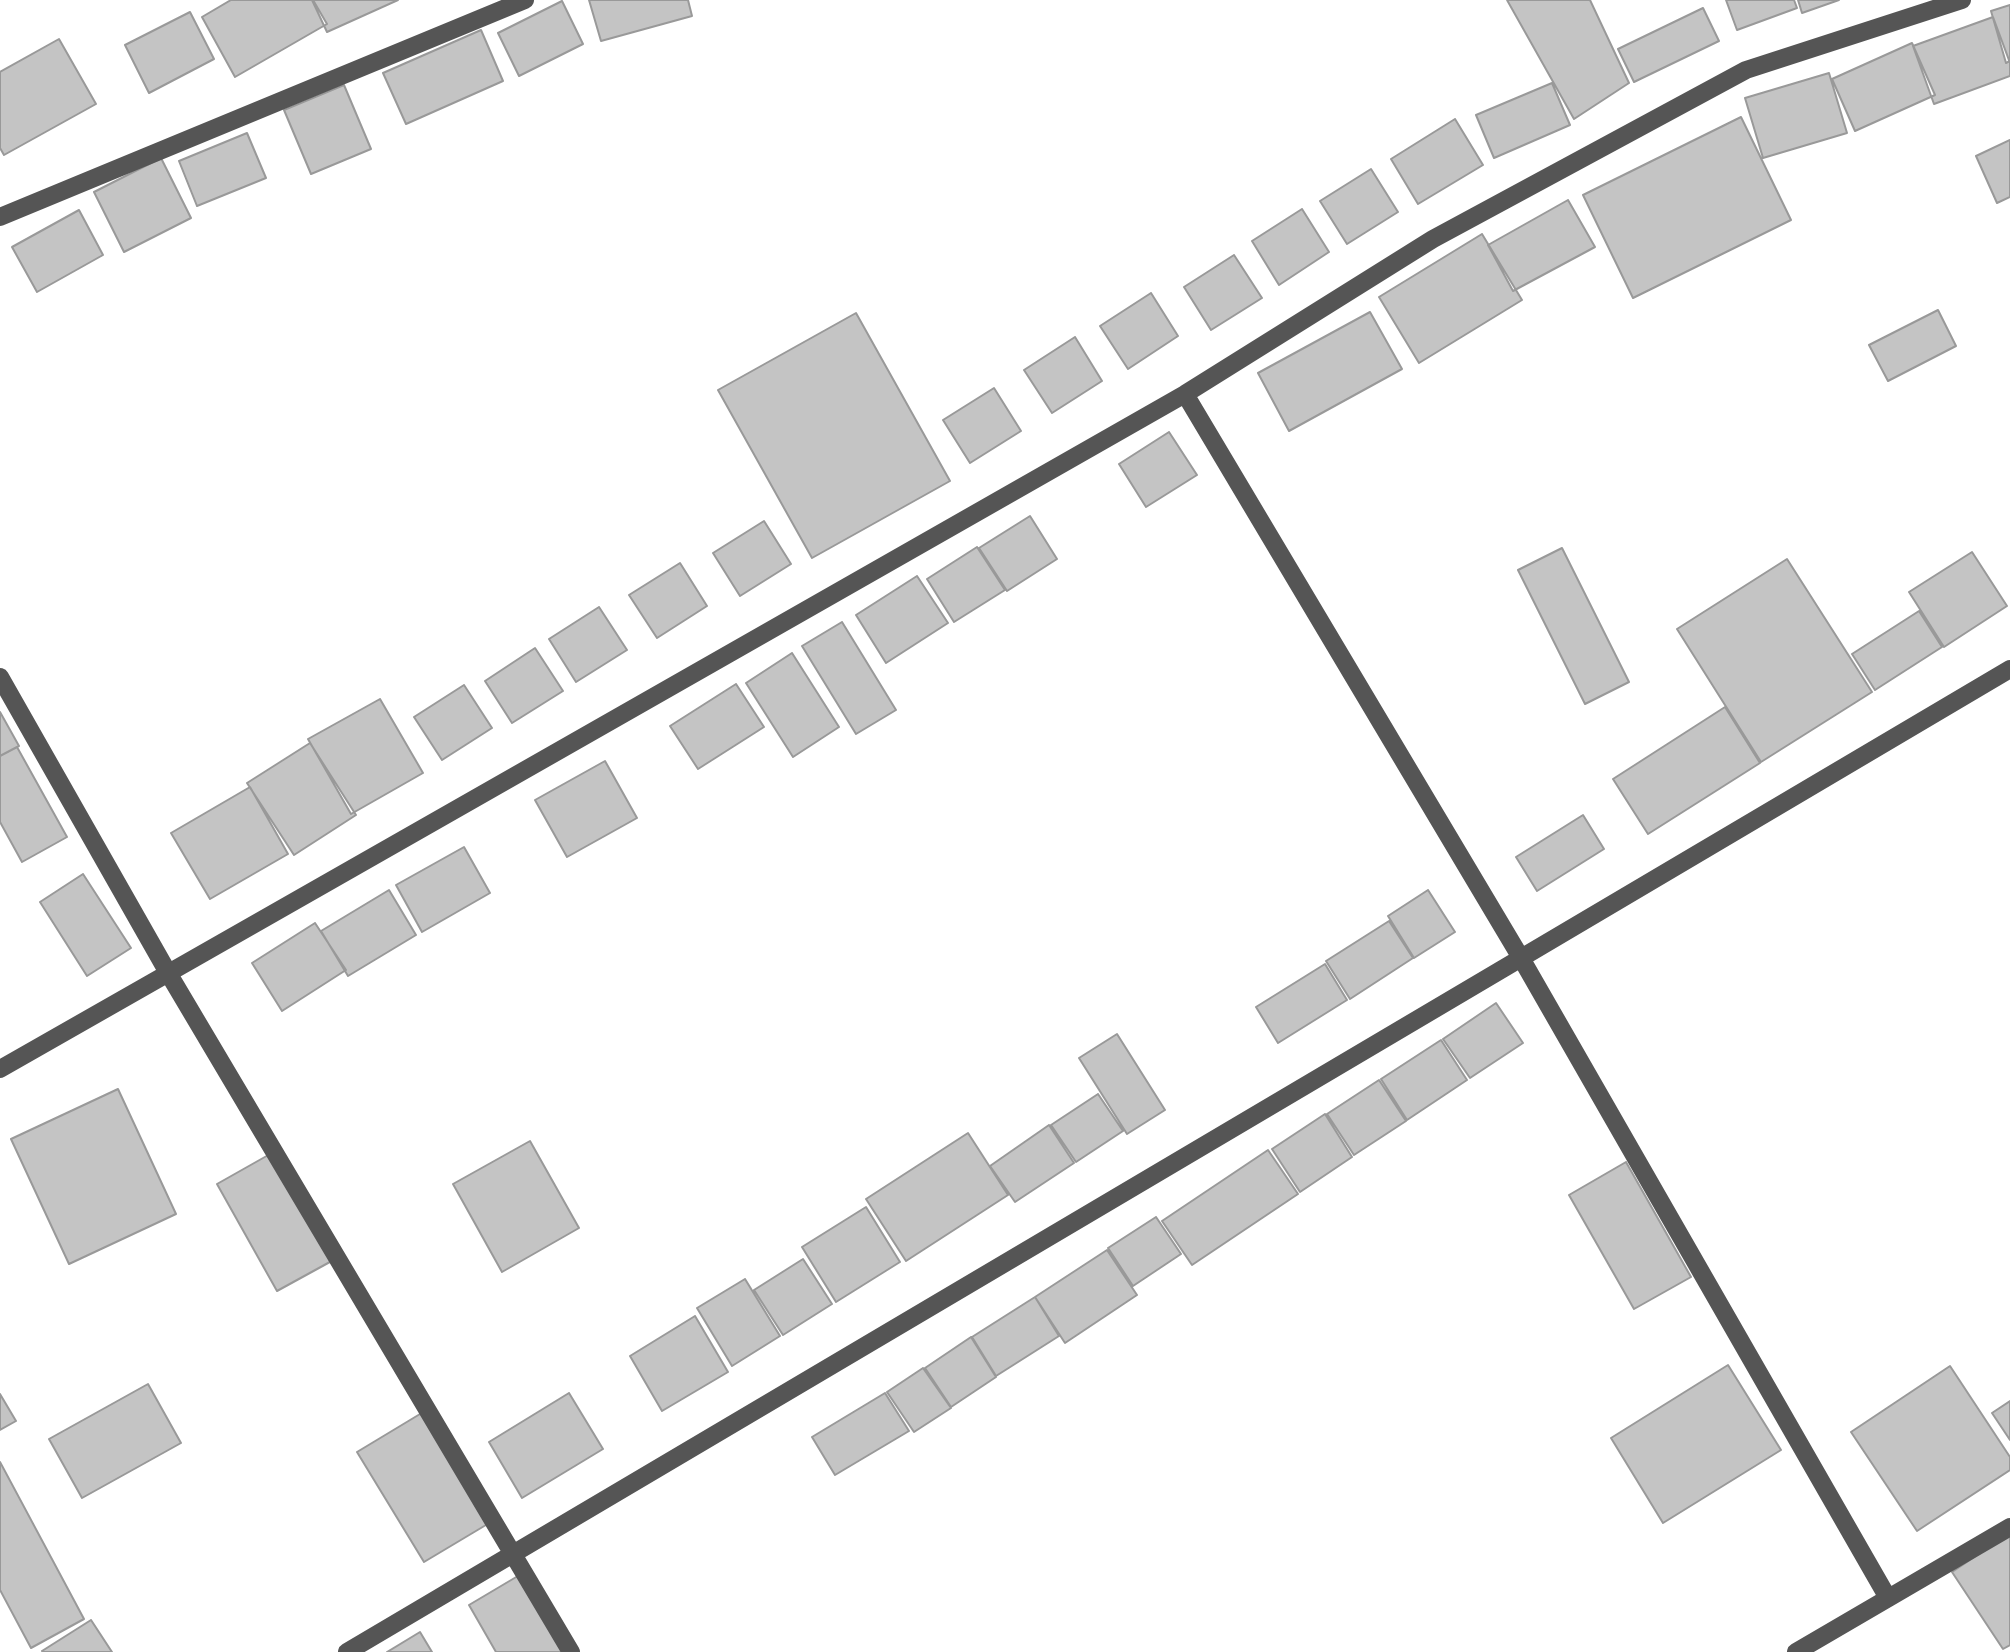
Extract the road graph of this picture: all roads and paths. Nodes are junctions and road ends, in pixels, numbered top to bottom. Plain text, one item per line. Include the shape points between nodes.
1 (525, 0) edge
2 (1962, 0) edge
3 (0, 217) edge
4 (1185, 394) junction
5 (2010, 669) edge
6 (0, 677) edge
7 (1521, 958) junction
8 (167, 971) junction
9 (0, 1069) edge
10 (2010, 1527) edge
11 (512, 1552) junction
12 (1888, 1598) junction
13 (347, 1652) edge
14 (571, 1652) edge
15 (1796, 1652) edge

1 - 3 street
2 - 4 street via 1746,70 1433,239
4 - 7 street
4 - 8 street
5 - 7 street
6 - 8 street
7 - 11 street
7 - 12 street
8 - 9 street
8 - 11 street
10 - 12 street
11 - 13 street
11 - 14 street
12 - 15 street

